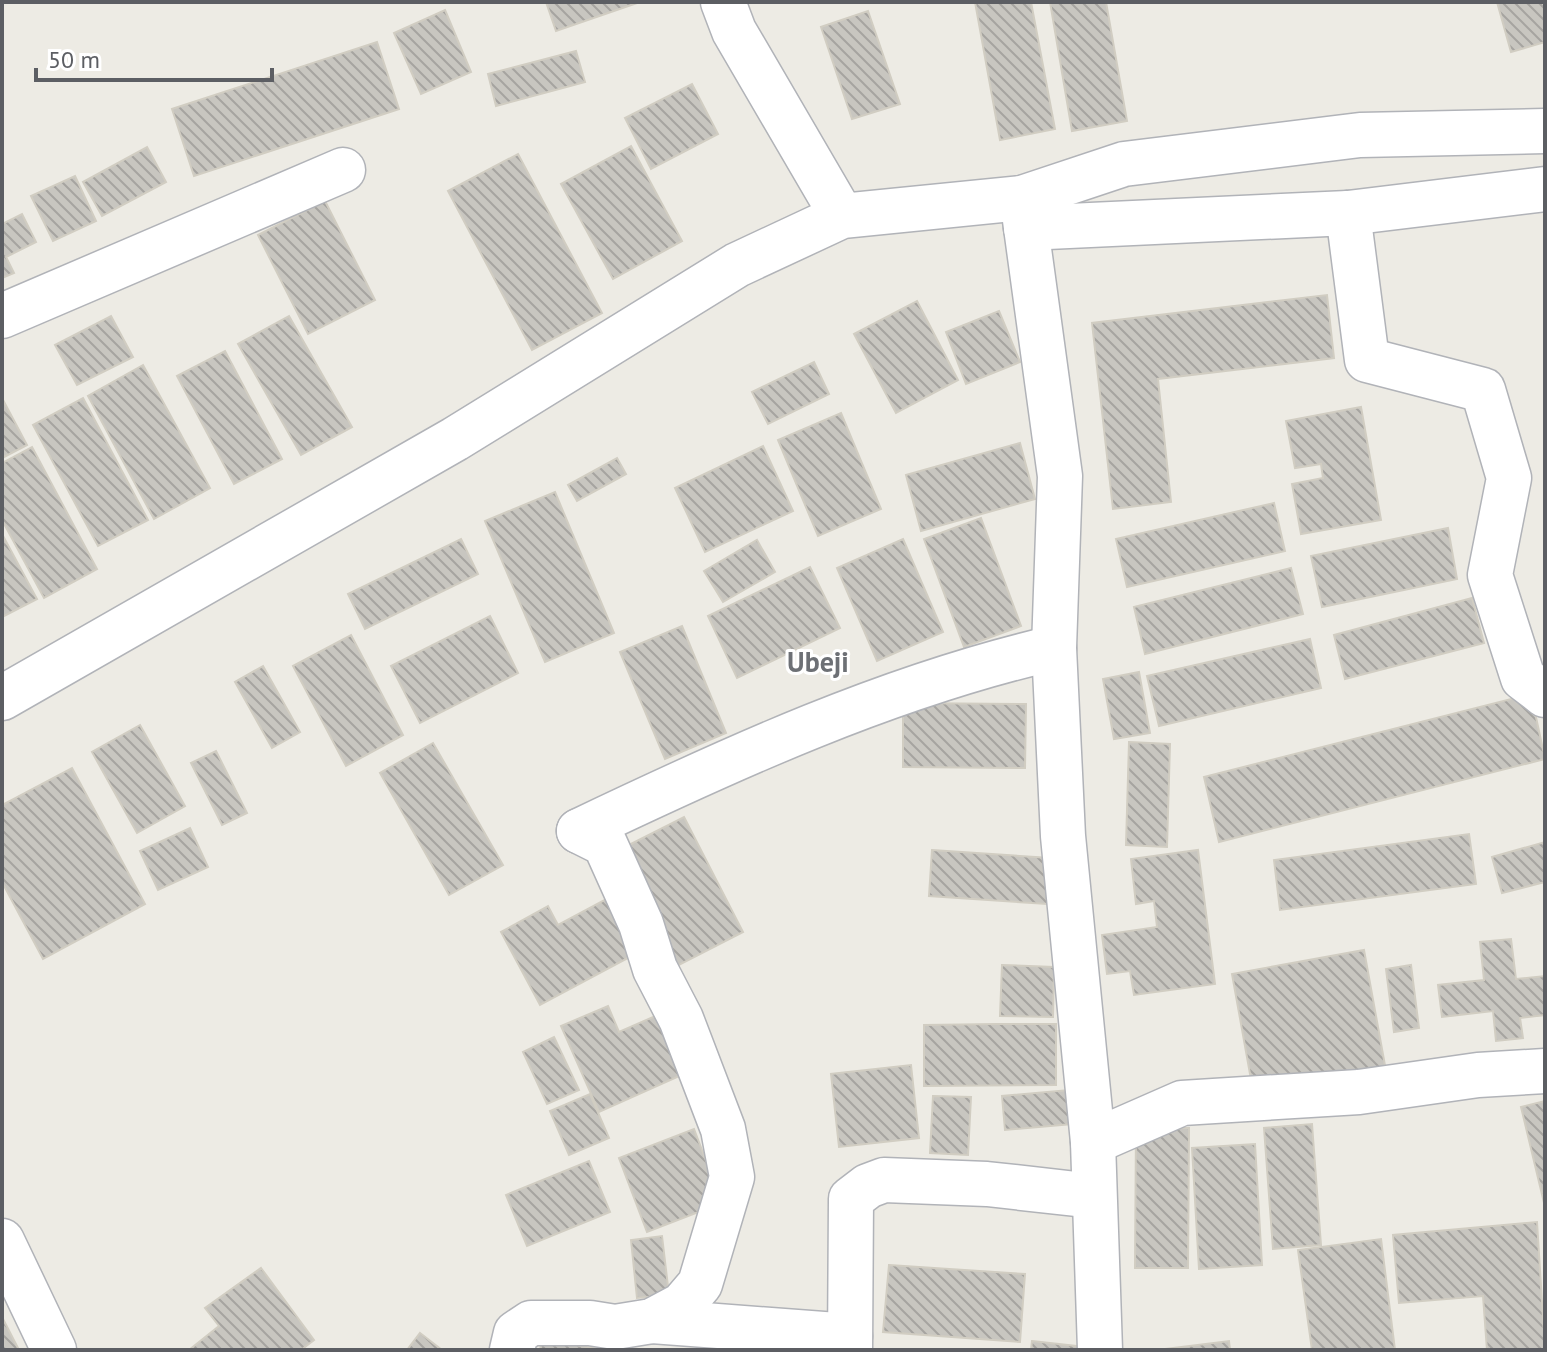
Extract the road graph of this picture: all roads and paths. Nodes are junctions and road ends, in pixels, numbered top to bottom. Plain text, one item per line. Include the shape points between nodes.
1 (723, 2) edge
2 (1545, 131) edge
3 (343, 170) dead end
4 (1545, 189) edge
5 (1024, 213) junction
6 (1348, 213) junction
7 (842, 216) junction
8 (2, 316) edge
9 (1054, 648) junction
10 (1545, 695) edge
11 (2, 698) edge
12 (1545, 1071) edge
13 (1093, 1142) junction
14 (1094, 1196) junction
15 (2, 1241) edge
16 (652, 1321) junction
17 (850, 1343) edge
18 (54, 1350) edge
19 (512, 1350) edge
20 (1100, 1350) edge

1 - 7 street via 734,31
2 - 5 street via 1360,135 1140,162
3 - 8 street
4 - 6 street
5 - 6 street
5 - 7 street
5 - 9 street via 1060,476
6 - 10 street via 1367,360 1483,390 1509,478 1490,575 1523,678
7 - 11 street via 737,265 455,439
9 - 13 street via 1063,836
9 - 16 street via 879,701 721,763 579,831 605,844 641,924 723,1129 732,1177 700,1284 682,1305
12 - 13 street via 1359,1092 1182,1103
13 - 14 street
14 - 17 street via 987,1184 884,1180 868,1186 851,1199
14 - 20 street
15 - 18 street
16 - 17 street
16 - 19 street via 615,1327 531,1323 516,1333

